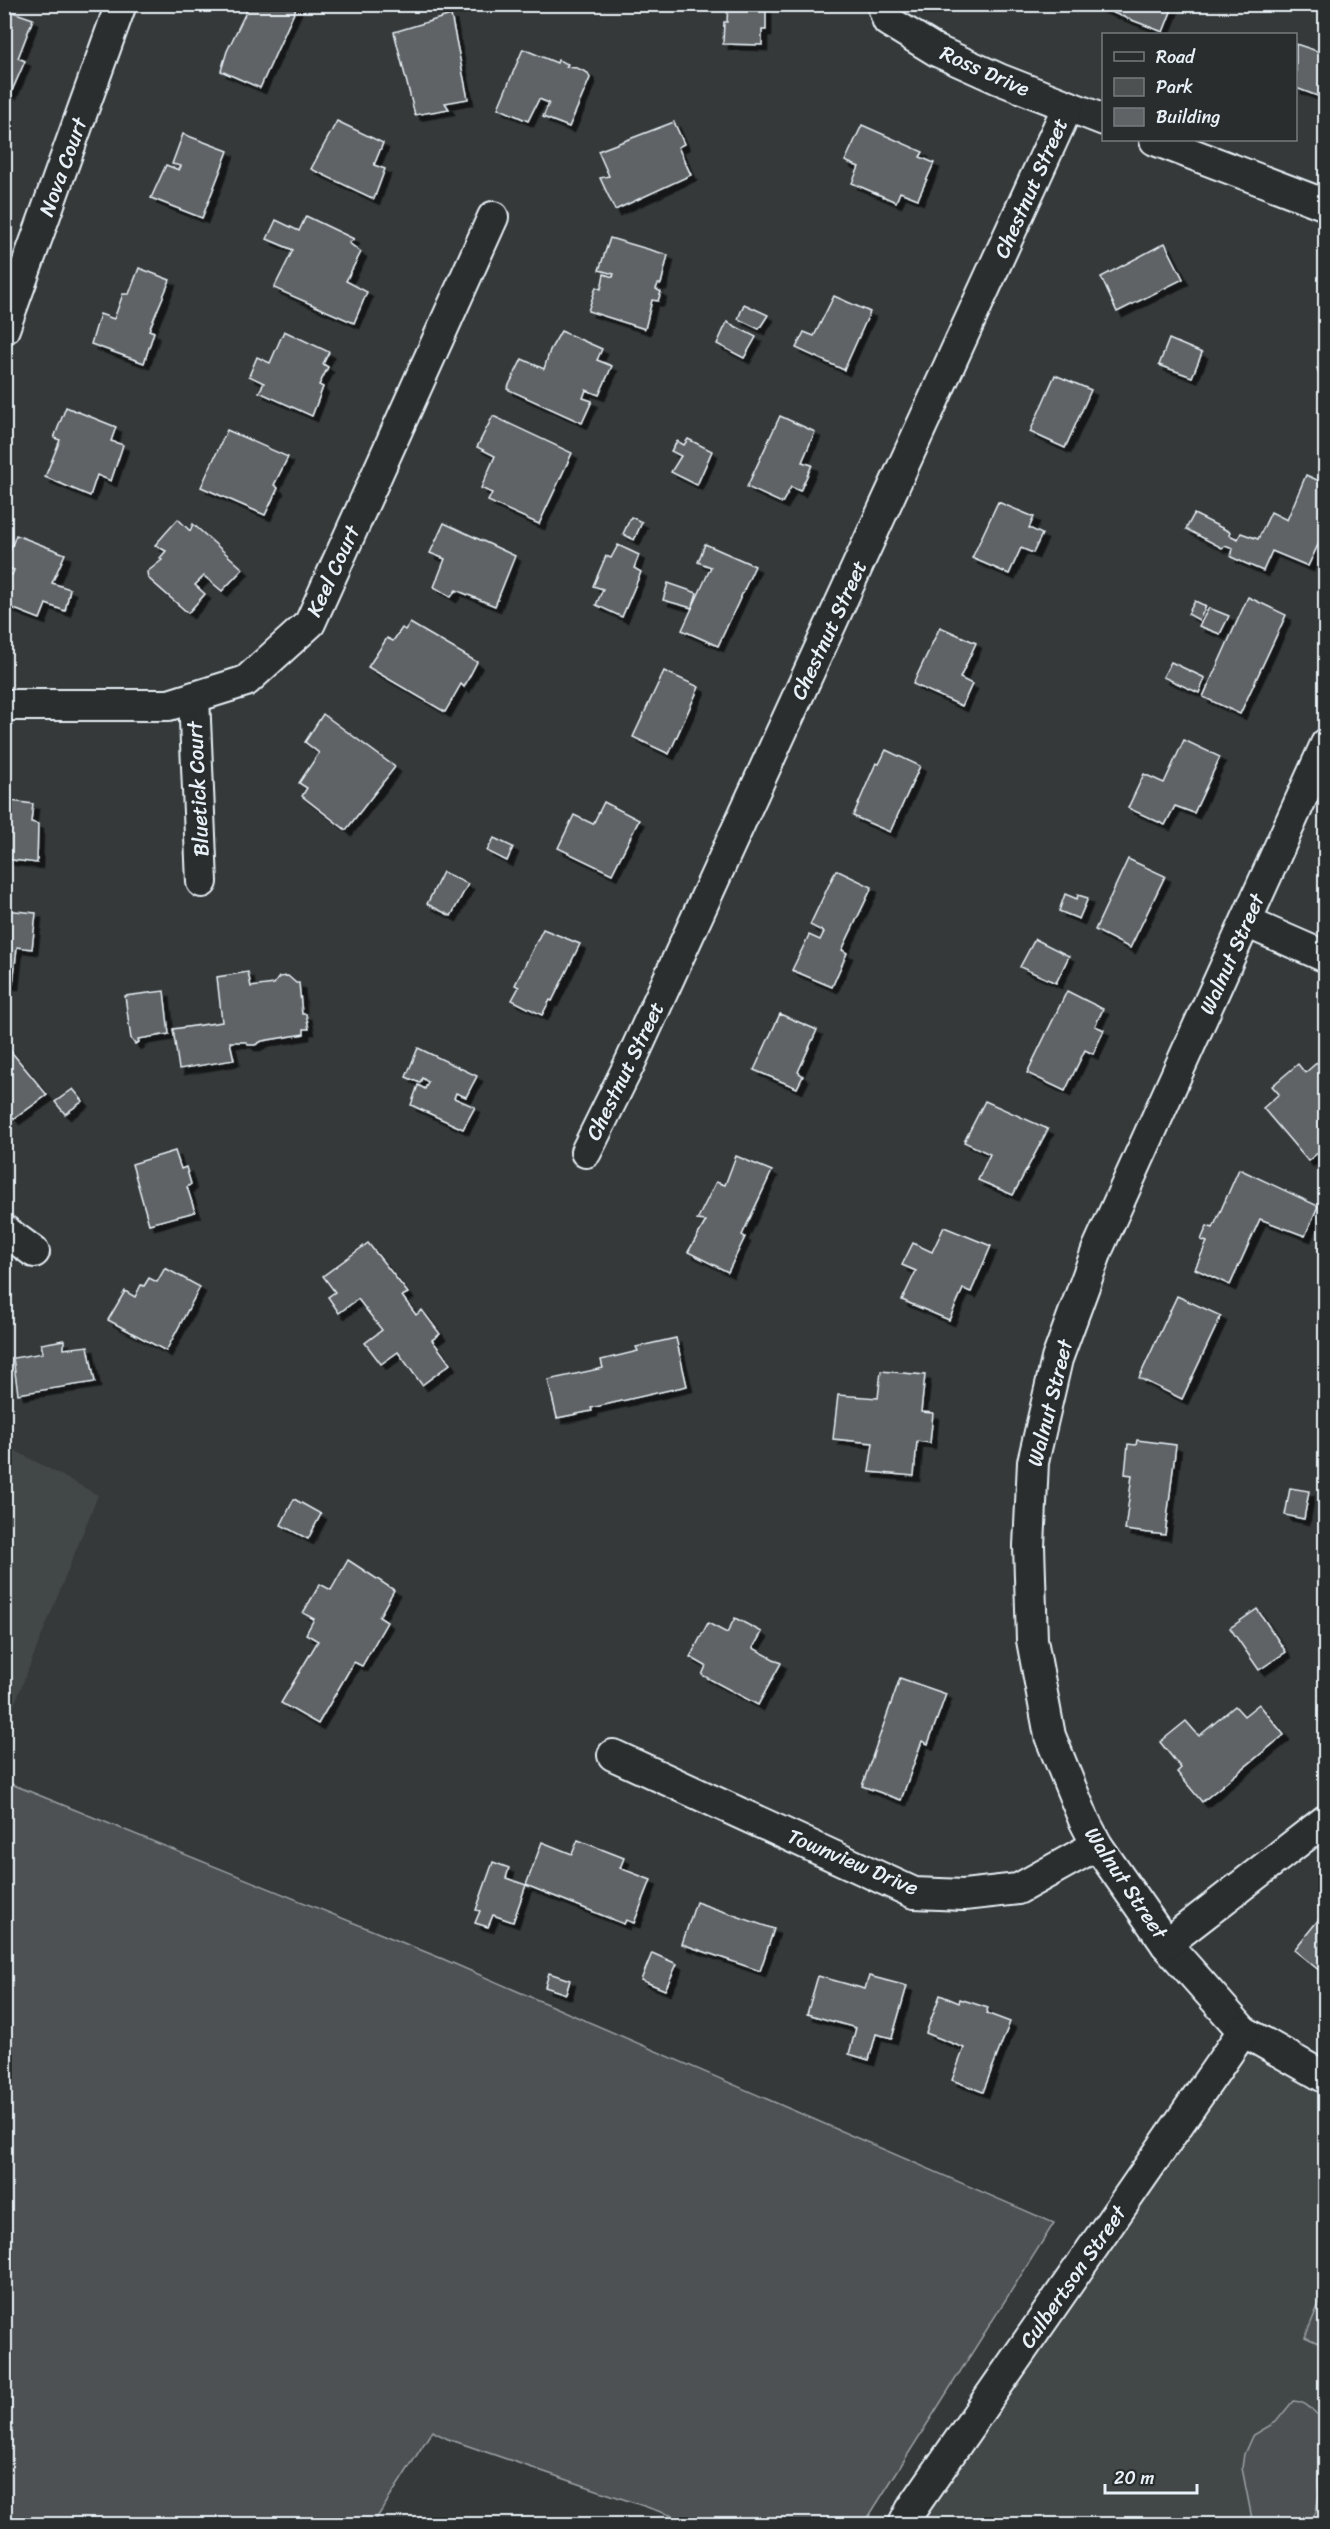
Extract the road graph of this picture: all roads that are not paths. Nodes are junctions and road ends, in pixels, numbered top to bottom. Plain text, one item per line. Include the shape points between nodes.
1 (122, 4) edge
2 (882, 4) edge
3 (1068, 106) junction
4 (1102, 119) edge
5 (1158, 141) edge
6 (1326, 205) edge
7 (493, 217) dead end
8 (4, 329) edge
9 (194, 697) junction
10 (4, 705) edge
11 (1326, 744) edge
12 (202, 882) dead end
13 (1246, 922) junction
14 (1326, 957) edge
15 (586, 1152) dead end
16 (4, 1230) edge
17 (34, 1252) dead end
18 (613, 1755) dead end
19 (1326, 1820) edge
20 (1097, 1845) junction
21 (1167, 1944) junction
22 (1244, 2031) junction
23 (1326, 2078) edge
24 (904, 2524) edge

1 - 8 street, Nova Court
2 - 3 street, Ross Drive via 888,21 937,51
3 - 4 street, Ross Drive
3 - 15 street, Chestnut Street via 640,1042
5 - 6 street
7 - 9 street, Keel Court via 310,624 246,681
9 - 10 street, Keel Court via 170,705
9 - 12 street, Bluetick Court
11 - 13 street, Walnut Street
13 - 14 street
13 - 20 street, Walnut Street via 1098,1248 1057,1359 1033,1462 1029,1546 1032,1640 1050,1736
16 - 17 street
18 - 20 street, Townview Drive via 914,1893 1018,1890
19 - 21 street
20 - 21 street, Walnut Street
21 - 22 street, Walnut Street
22 - 23 street, Walnut Street
22 - 24 street, Culbertson Street

